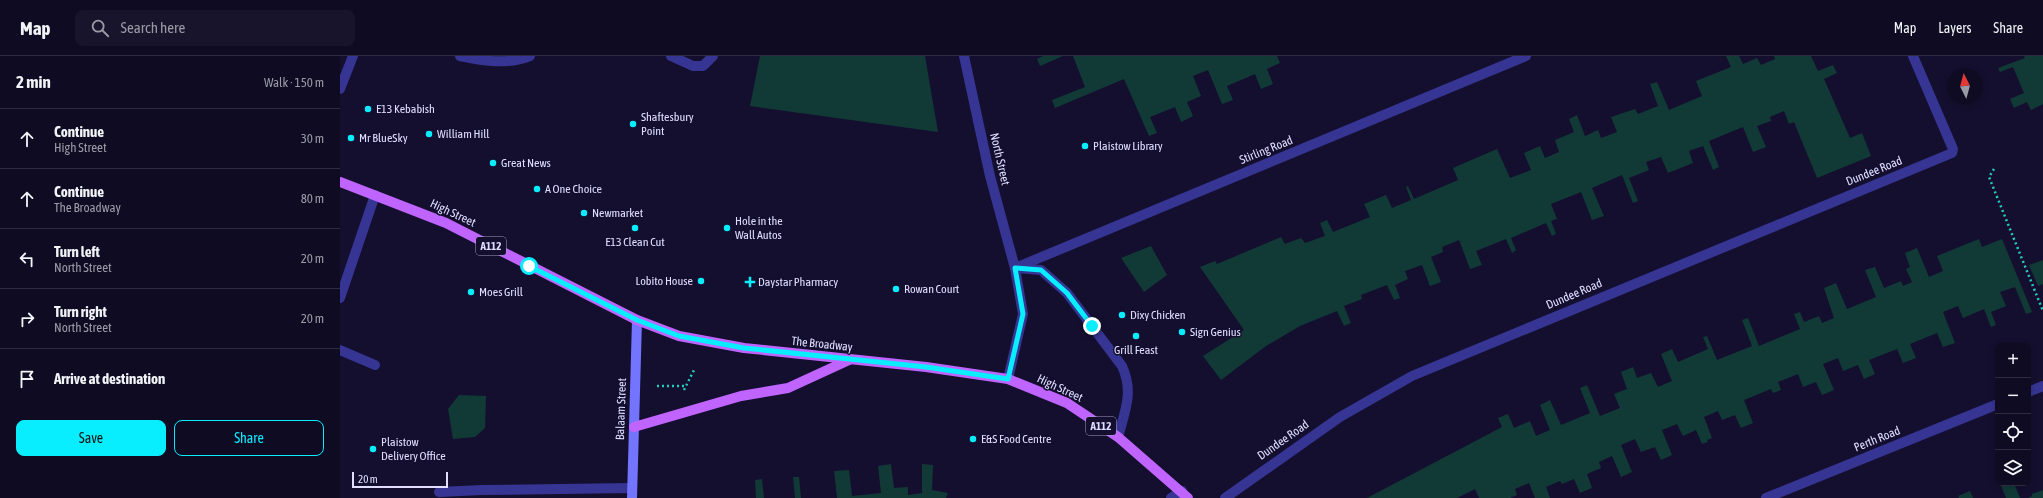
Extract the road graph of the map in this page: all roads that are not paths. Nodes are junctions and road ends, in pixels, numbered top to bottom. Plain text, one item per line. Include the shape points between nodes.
1 (353, 56) edge
2 (460, 56) edge
3 (530, 56) edge
4 (671, 56) edge
5 (714, 56) edge
6 (964, 56) edge
7 (1526, 56) edge
8 (1913, 56) edge
9 (340, 89) edge
10 (340, 182) edge
11 (375, 195) junction
12 (1015, 268) junction
13 (340, 298) edge
14 (637, 320) junction
15 (340, 350) edge
16 (849, 360) junction
17 (375, 365) dead end
18 (1008, 379) junction
19 (2043, 386) edge
20 (2031, 391) edge
21 (1995, 405) edge
22 (634, 427) junction
23 (1118, 437) junction
24 (439, 492) dead end
25 (632, 493) edge
26 (1185, 495) edge
27 (1171, 498) edge
28 (1225, 498) edge
29 (1766, 498) edge

1 - 9 street
2 - 3 street via 487,62 520,60
4 - 5 street via 693,66 703,66
6 - 12 street, North Street via 990,176
7 - 12 street, Stirling Road
8 - 28 street, Dundee Road via 1953,151 1412,376 1340,417
10 - 11 main road, High Street / A112
11 - 13 street
11 - 14 main road, High Street / A112 via 446,223
12 - 18 street, North Street via 1023,314
12 - 23 street via 1041,270 1067,293 1122,366 1127,379 1128,397
14 - 16 main road, The Broadway / A112 via 679,336 718,344
14 - 22 main road, Balaam Street
15 - 17 street
16 - 18 main road, The Broadway / A112 via 926,367
16 - 22 main road via 788,388 741,396
18 - 23 main road, High Street / A112 via 1067,403
19 - 20 street
21 - 29 street, Perth Road
22 - 25 main road, Balaam Street
23 - 26 main road, High Street / A112
24 - 25 street via 482,490
26 - 27 street

